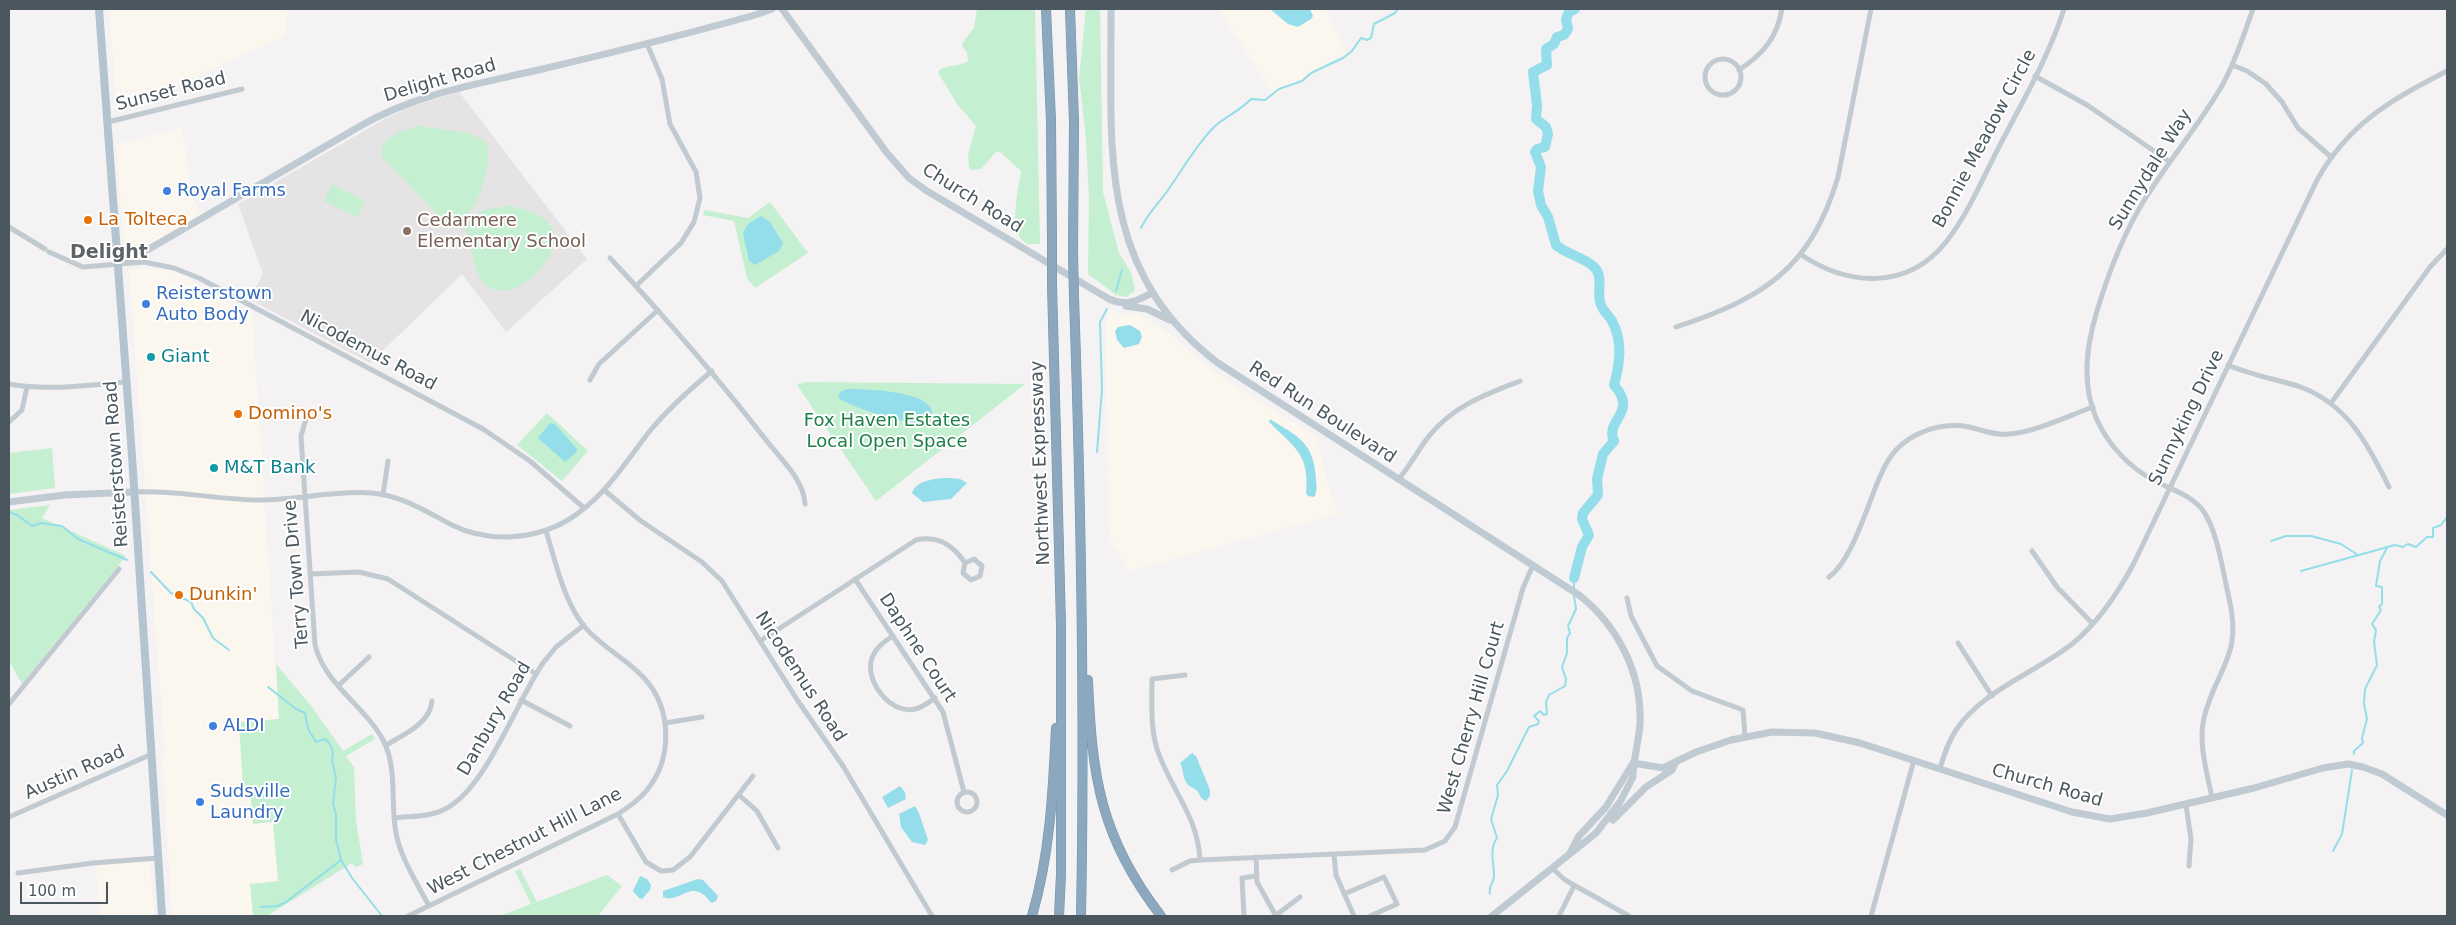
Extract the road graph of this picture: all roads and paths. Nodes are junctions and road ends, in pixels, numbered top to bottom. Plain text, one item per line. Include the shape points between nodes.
1 (99, 9) edge
2 (772, 9) edge
3 (782, 9) edge
4 (1046, 9) edge
5 (1070, 9) edge
6 (1111, 9) edge
7 (1782, 9) edge
8 (1871, 9) edge
9 (2064, 9) edge
10 (2253, 9) edge
11 (647, 44) junction
12 (2232, 65) junction
13 (1739, 70) junction
14 (2447, 71) edge
15 (2035, 76) junction
16 (242, 89) dead end
17 (108, 122) junction
18 (2331, 157) junction
19 (2170, 162) junction
20 (9, 226) edge
21 (2447, 249) edge
22 (1800, 254) junction
23 (610, 258) dead end
24 (118, 263) junction
25 (636, 286) junction
26 (1152, 293) junction
27 (1121, 304) junction
28 (658, 310) junction
29 (1174, 322) junction
30 (1676, 327) dead end
31 (2228, 365) junction
32 (712, 371) junction
33 (590, 380) dead end
34 (1520, 381) dead end
35 (126, 382) junction
36 (9, 384) edge
37 (27, 387) junction
38 (2331, 403) junction
39 (2093, 408) junction
40 (306, 419) dead end
41 (9, 422) edge
42 (388, 461) dead end
43 (1398, 480) junction
44 (2169, 487) junction
45 (2388, 487) dead end
46 (604, 490) junction
47 (134, 492) junction
48 (383, 495) junction
49 (305, 497) junction
50 (13, 501) edge
51 (805, 504) dead end
52 (584, 508) junction
53 (546, 531) junction
54 (2032, 551) dead end
55 (1081, 554) junction
56 (965, 563) junction
57 (1533, 565) junction
58 (119, 568) dead end
59 (310, 574) junction
60 (1829, 577) dead end
61 (855, 579) junction
62 (1627, 598) dead end
63 (2093, 624) junction
64 (584, 625) junction
65 (1061, 625) junction
66 (893, 636) junction
67 (760, 640) junction
68 (1958, 643) dead end
69 (369, 657) dead end
70 (536, 674) junction
71 (1185, 675) dead end
72 (338, 686) junction
73 (1992, 696) junction
74 (935, 698) junction
75 (522, 700) junction
76 (432, 702) dead end
77 (9, 704) edge
78 (702, 717) dead end
79 (665, 723) junction
80 (570, 726) dead end
81 (1745, 736) junction
82 (386, 745) junction
83 (152, 754) junction
84 (1914, 760) junction
85 (1633, 763) junction
86 (1675, 764) junction
87 (1940, 768) junction
88 (754, 776) dead end
89 (964, 792) junction
90 (739, 795) junction
91 (2212, 798) junction
92 (2186, 805) junction
93 (618, 814) junction
94 (2447, 815) edge
95 (9, 817) edge
96 (394, 818) junction
97 (778, 848) dead end
98 (1579, 849) junction
99 (1570, 853) junction
100 (1334, 855) junction
101 (1256, 857) junction
102 (158, 858) junction
103 (1200, 860) junction
104 (2189, 866) dead end
105 (1552, 868) junction
106 (1172, 870) dead end
107 (18, 873) dead end
108 (1256, 876) junction
109 (1574, 886) junction
110 (1344, 894) junction
111 (1300, 897) dead end
112 (429, 906) junction
113 (162, 916) edge
114 (408, 916) edge
115 (932, 916) edge
116 (1032, 916) edge
117 (1059, 916) edge
118 (1081, 916) edge
119 (1161, 916) edge
120 (1244, 916) edge
121 (1275, 916) edge
122 (1354, 916) edge
123 (1370, 916) edge
124 (1492, 916) edge
125 (1559, 916) edge
126 (1629, 916) edge
127 (1871, 916) edge

1 - 17 main road, Reisterstown Road
2 - 11 street, Delight Road
3 - 27 street, Church Road via 909,178
4 - 65 highway, Northwest Expressway, bridge
5 - 55 highway, Northwest Expressway, bridge
6 - 26 street, Red Run Boulevard via 1114,178 1128,241
7 - 13 street via 1767,47
8 - 22 street via 1838,177 1824,215
9 - 15 street, Bonnie Meadow Circle
10 - 12 street, Sunnydale Way
11 - 24 street, Delight Road via 461,88 396,108 137,256
11 - 25 street via 662,79 673,134 696,172 700,198 694,222 681,243
12 - 18 street via 2266,84 2298,128
12 - 19 street, Sunnydale Way
13 - 13 street via 1740,82 1730,93 1716,93 1707,85 1708,68 1718,60 1730,61
14 - 18 street, Sunnyking Drive via 2385,104
15 - 19 street via 2087,105
15 - 22 street, Bonnie Meadow Circle via 1958,226 1928,260 1898,275 1863,279 1832,272
16 - 17 street, Sunset Road
17 - 24 main road, Reisterstown Road
18 - 31 street, Sunnyking Drive
19 - 39 street, Sunnydale Way via 2125,235 2103,292 2087,360 2087,385
20 - 24 street, Nicodemus Road via 47,250 83,267
21 - 38 street via 2430,267
22 - 30 street via 1774,280 1742,302
23 - 25 street
24 - 35 main road, Reisterstown Road
24 - 52 street, Nicodemus Road via 144,262 186,272 453,411 519,453
25 - 28 street
26 - 27 street via 1136,302
26 - 29 street, Red Run Boulevard
27 - 29 street, Church Road via 1147,309
28 - 32 street
28 - 33 street via 599,364
29 - 43 street, Red Run Boulevard via 1218,363
31 - 38 street via 2299,387
31 - 44 street, Sunnyking Drive
32 - 46 street via 663,415
32 - 51 street via 799,483
34 - 43 street via 1474,399 1452,413 1428,437
35 - 37 street
35 - 47 main road, Reisterstown Road
36 - 37 street
37 - 41 street via 22,410
38 - 45 street via 2366,441
39 - 44 street, Sunnydale Way via 2119,454 2139,471
39 - 60 street via 2016,433 1945,426 1923,431 1908,440 1884,467 1844,561
40 - 49 street, Terry Town Drive via 301,436
42 - 48 street
43 - 57 street, Red Run Boulevard
44 - 63 street, Sunnyking Drive via 2122,584
44 - 91 street, Sunnydale Way via 2191,500 2209,521 2233,618 2231,652 2202,727
46 - 52 street
46 - 67 street, Nicodemus Road via 714,573
47 - 49 street via 160,491 256,500
47 - 50 street
47 - 83 main road, Reisterstown Road
48 - 49 street via 354,493
48 - 53 street via 408,501 453,525 481,534 512,537
49 - 59 street, Terry Town Drive
52 - 53 street
53 - 64 street, West Chestnut Hill Lane via 568,597
54 - 63 street via 2058,587
55 - 118 highway, Northwest Expressway
55 - 119 highway via 1092,751 1098,790 1124,860
56 - 56 street via 963,573 966,578 971,580 980,576 983,571 979,562 969,560
56 - 61 street via 947,543 925,538 907,545
57 - 85 street, Red Run Boulevard via 1596,610 1625,652 1634,674 1640,716
57 - 100 street, West Cherry Hill Court via 1523,588 1458,817 1450,835 1426,850
58 - 77 street
59 - 70 street via 359,572 388,579
59 - 72 street, Terry Town Drive via 315,645 322,666
61 - 66 street, Daphne Court
61 - 67 street
62 - 81 street via 1631,616 1657,666 1701,695 1743,710
63 - 73 street, Sunnyking Drive via 2063,650
64 - 70 street, Danbury Road via 556,647
64 - 79 street, West Chestnut Hill Lane via 645,679 658,698
65 - 116 highway via 1047,842
65 - 117 highway, Northwest Expressway
66 - 74 street, Daphne Court
66 - 74 street via 878,648 870,667 885,698 897,707 909,710
67 - 115 street, Nicodemus Road via 843,766
68 - 73 street
69 - 72 street
70 - 75 street, Danbury Road
71 - 103 street via 1152,679 1152,723 1162,762 1194,824
72 - 82 street, Terry Town Drive via 374,726
73 - 87 street, Sunnyking Drive via 1973,710 1960,726 1949,742
74 - 89 street, Daphne Court via 943,712
75 - 80 street
75 - 96 street, Danbury Road via 479,778 465,796 438,812
76 - 82 street via 430,713
78 - 79 street
79 - 93 street, West Chestnut Hill Lane via 666,748 654,779 640,798
81 - 84 street, Church Road via 1786,732 1823,734
81 - 86 street, Church Road via 1716,744
82 - 96 street, Terry Town Drive via 392,772
83 - 95 street, Austin Road
83 - 102 main road, Reisterstown Road
84 - 87 street, Church Road
84 - 127 street
85 - 86 street, Church Road via 1658,768
85 - 98 street, Red Run Boulevard via 1633,777 1620,802 1605,824
85 - 99 street, Red Run Boulevard via 1606,807 1579,836
86 - 98 street via 1672,770 1641,791 1600,834
87 - 92 street, Church Road via 2094,817 2118,818
88 - 90 street
89 - 89 street, Daphne Court via 958,796 957,805 969,812 976,807 976,798 971,792
90 - 93 street via 690,858 679,868 667,871 646,862
90 - 97 street via 757,811
91 - 92 street, Church Road
91 - 94 street, Church Road via 2348,764 2382,774
92 - 104 street via 2191,839
93 - 112 street, West Chestnut Hill Lane
96 - 112 street, Terry Town Drive via 400,846
98 - 99 street, Red Run Boulevard
99 - 105 street
100 - 101 street, West Cherry Hill Court
100 - 110 street via 1336,875
101 - 103 street, West Cherry Hill Court
101 - 108 street
102 - 107 street
102 - 113 main road, Reisterstown Road
103 - 106 street, West Cherry Hill Court
105 - 109 street
105 - 124 street
108 - 120 street via 1242,878
108 - 121 street
109 - 125 street
109 - 126 street
110 - 122 street
110 - 123 street via 1384,877 1397,904
111 - 121 street
112 - 114 street, West Chestnut Hill Lane

